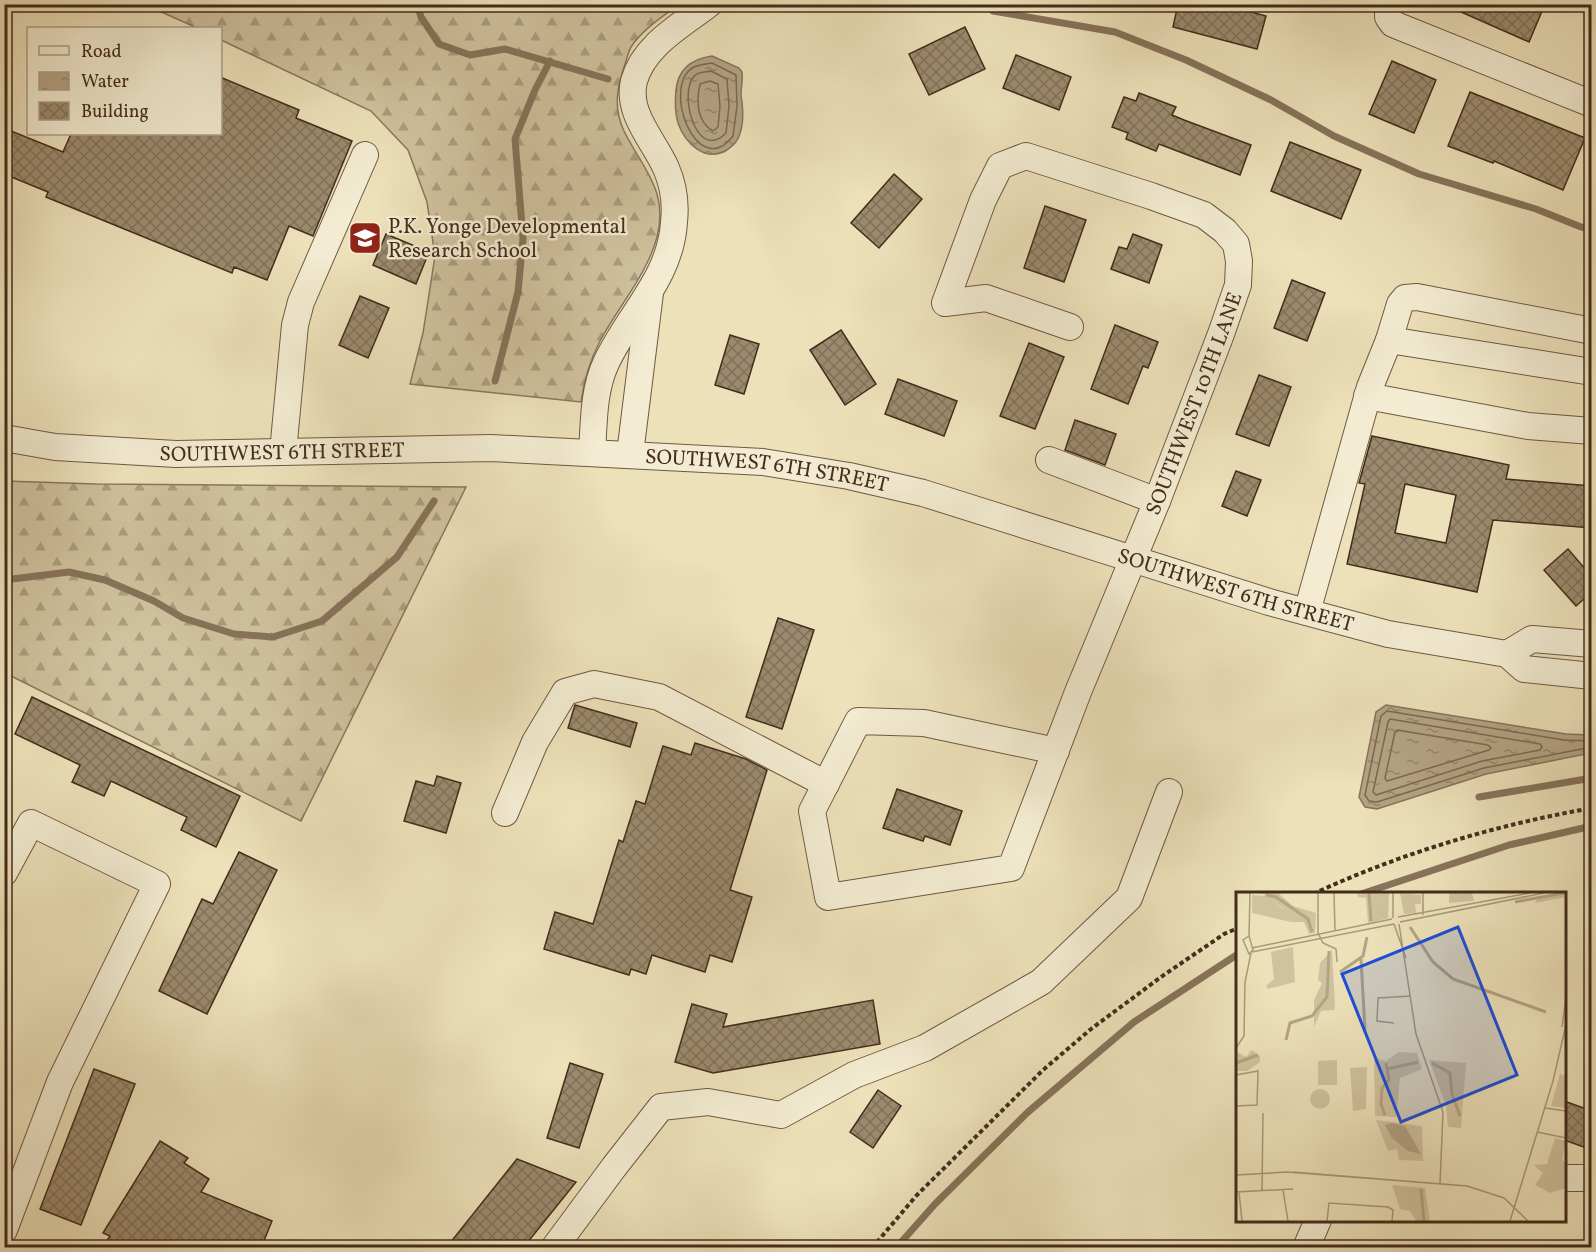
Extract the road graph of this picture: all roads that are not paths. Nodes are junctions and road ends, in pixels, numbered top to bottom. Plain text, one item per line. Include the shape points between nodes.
1 (709, 4) edge
2 (1388, 4) edge
3 (1592, 104) edge
4 (365, 155) dead end
5 (650, 293) junction
6 (1070, 327) dead end
7 (1592, 331) edge
8 (1389, 340) junction
9 (1592, 372) edge
10 (1367, 396) junction
11 (1592, 431) edge
12 (4, 438) edge
13 (283, 452) junction
14 (592, 453) junction
15 (630, 454) junction
16 (1049, 460) dead end
17 (1157, 501) junction
18 (1133, 561) junction
19 (1307, 612) junction
20 (1592, 644) edge
21 (1507, 654) junction
22 (1592, 676) edge
23 (1056, 752) junction
24 (826, 784) junction
25 (1168, 792) dead end
26 (505, 813) dead end
27 (4, 873) edge
28 (1566, 1178) edge
29 (1592, 1178) edge
30 (1318, 1222) edge
31 (5, 1229) edge
32 (554, 1248) edge
33 (1306, 1248) edge

1 - 5 street via 647,55 634,82 637,115 666,169 674,204 672,241
2 - 3 street via 1388,17 1393,24
4 - 13 street via 298,314
5 - 14 street via 635,311 605,365 596,399
5 - 15 street
6 - 17 street, SOUTHWEST 10TH LANE via 986,298 945,303 983,200 1000,166 1026,156 1151,195 1204,215 1236,244 1238,285
7 - 8 street via 1417,297 1405,298 1400,304
8 - 9 street
8 - 10 street
10 - 11 street via 1528,426
10 - 19 street
12 - 13 street, SOUTHWEST 6TH STREET via 55,447 176,454
13 - 14 street, SOUTHWEST 6TH STREET via 491,448
14 - 15 street, SOUTHWEST 6TH STREET
15 - 18 street, SOUTHWEST 6TH STREET via 763,462 849,476 923,493
16 - 17 street
17 - 18 street, SOUTHWEST 10TH LANE
18 - 19 street, SOUTHWEST 6TH STREET
18 - 23 street, SOUTHWEST 10TH LANE
19 - 21 street, SOUTHWEST 6TH STREET via 1388,634
20 - 21 street via 1532,639
21 - 22 street, SOUTHWEST 6TH STREET via 1524,669
23 - 24 street via 924,723 858,721
23 - 24 street, SOUTHWEST 10TH LANE via 1011,868 828,897 812,811
24 - 26 street via 659,697 594,684 566,692 535,742
25 - 32 street via 1129,898 1041,982 925,1048 854,1075 781,1115 708,1102 661,1107
27 - 31 street via 31,823 157,884 60,1082
28 - 29 street
30 - 33 street

